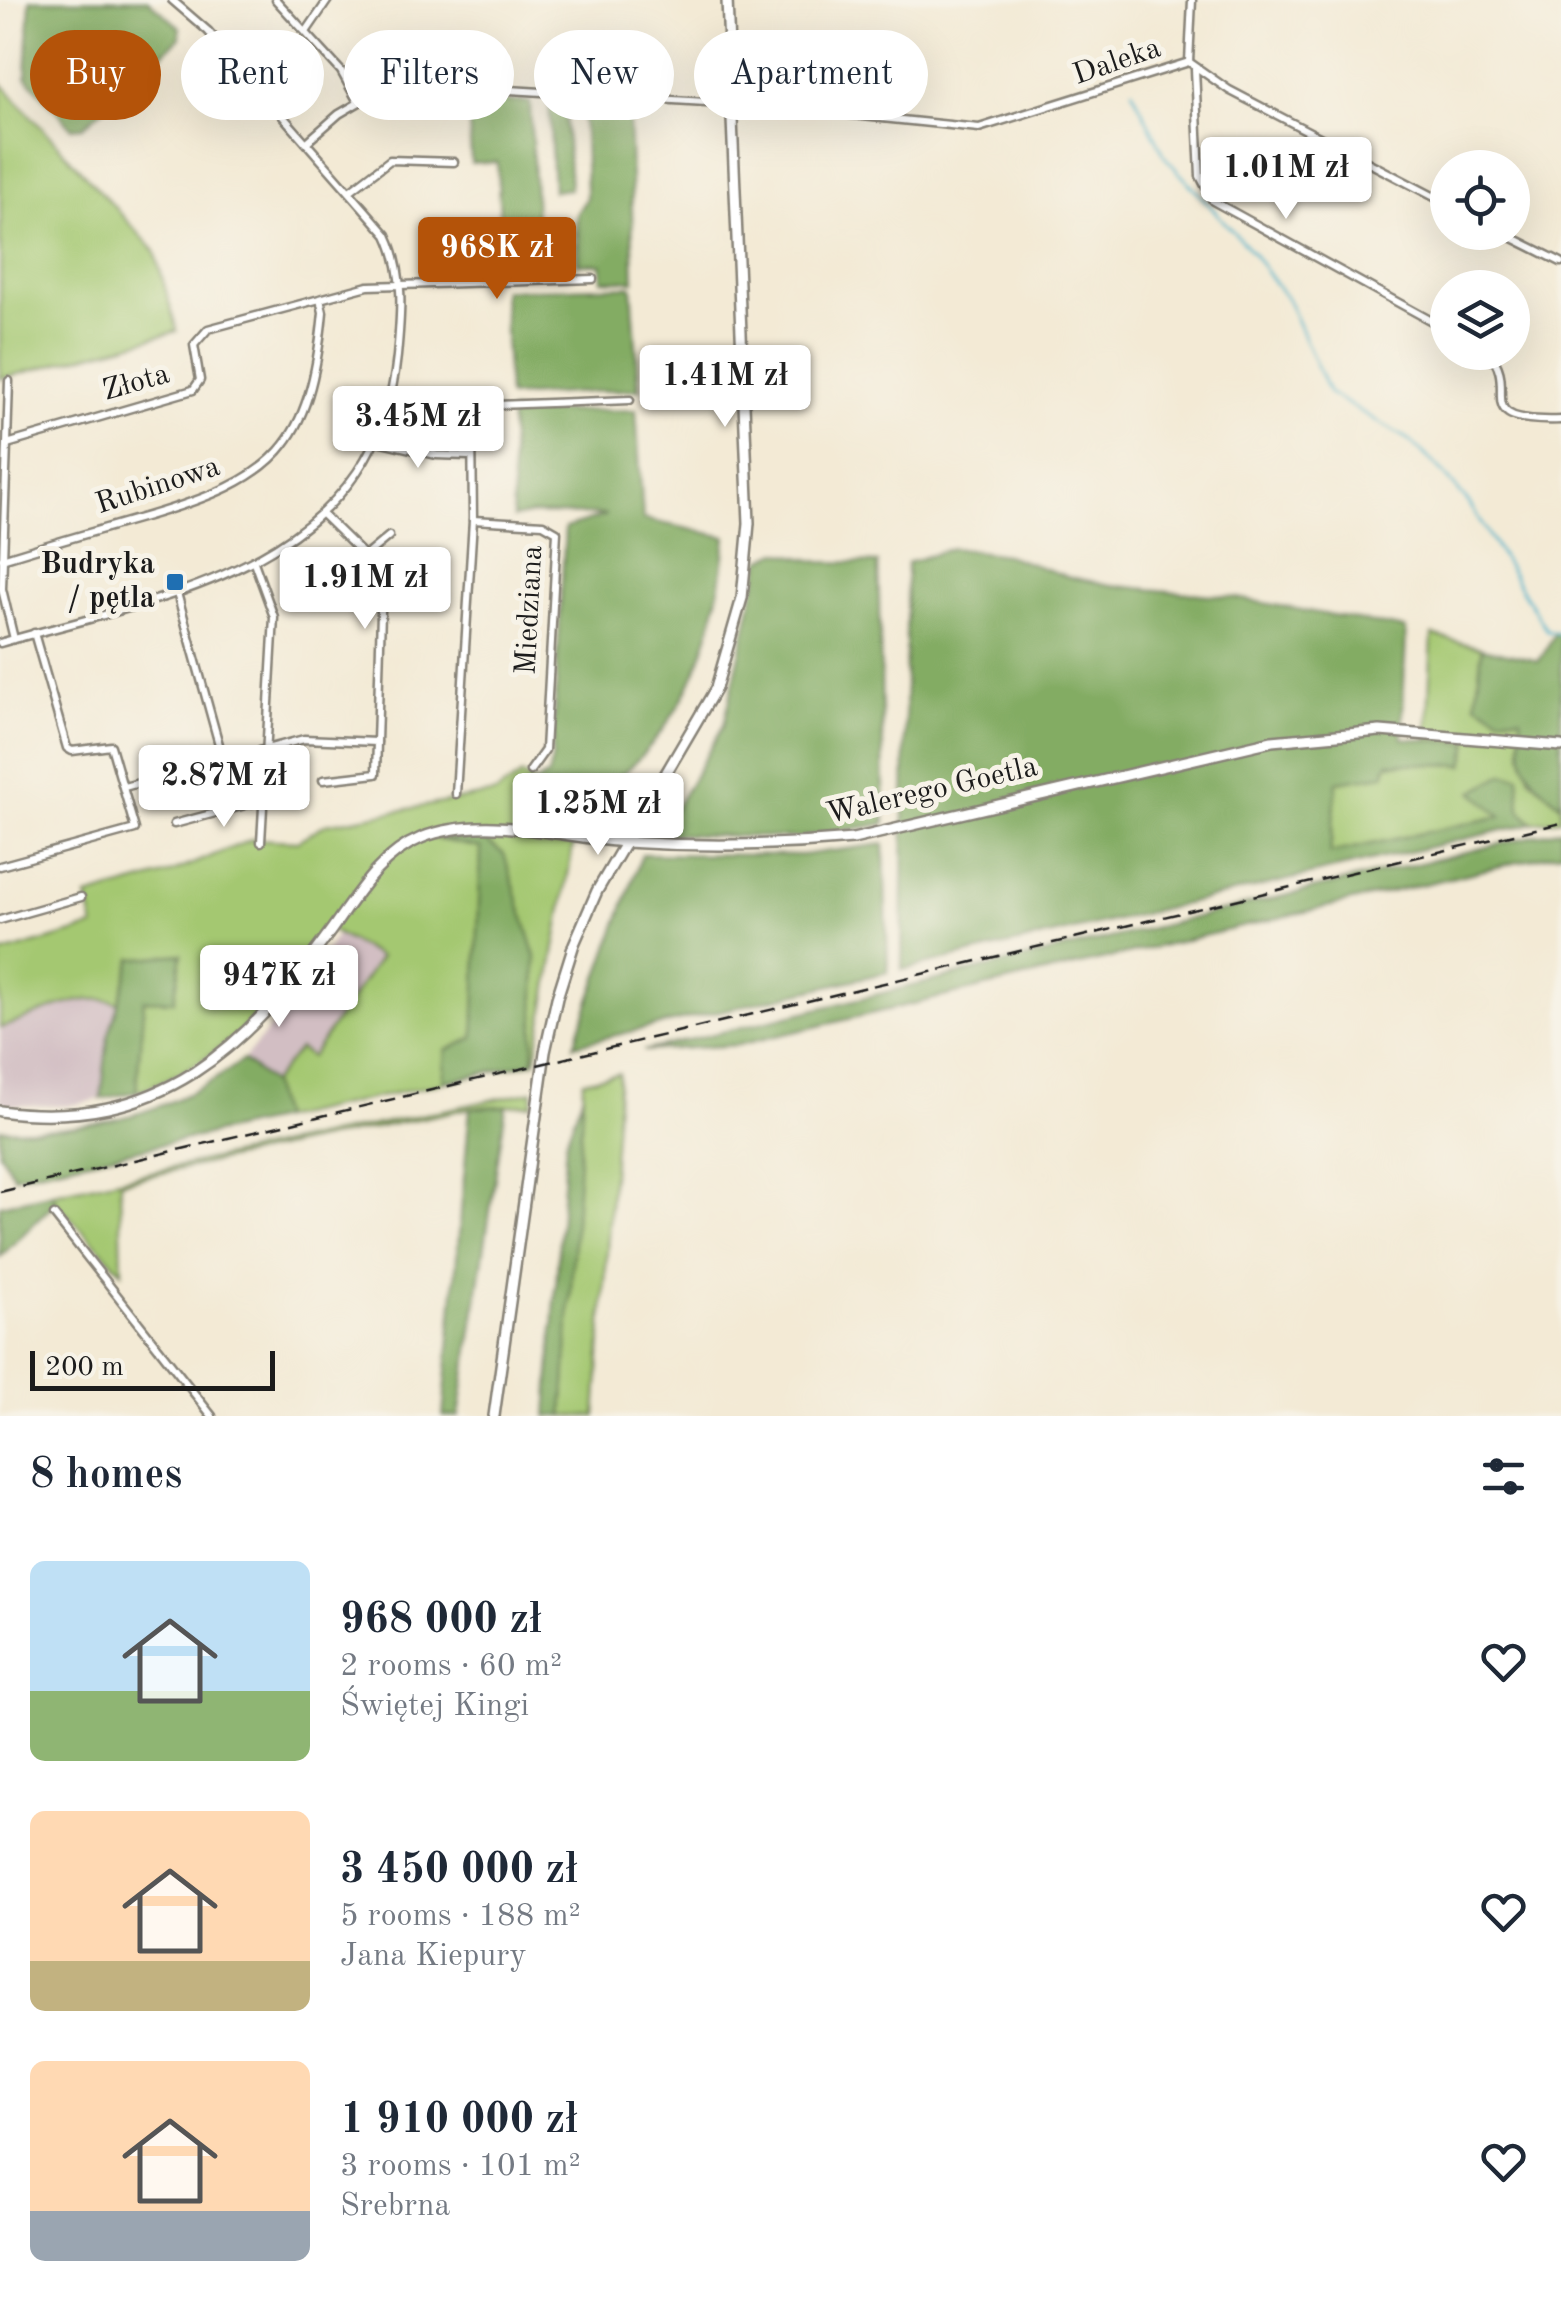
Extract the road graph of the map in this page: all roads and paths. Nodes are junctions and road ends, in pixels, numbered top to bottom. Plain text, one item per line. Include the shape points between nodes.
1 (172, 0) edge
2 (276, 0) edge
3 (328, 0) edge
4 (726, 0) edge
5 (1192, 0) edge
6 (184, 3) edge
7 (304, 30) edge
8 (307, 30) edge
9 (727, 30) edge
10 (324, 52) edge
11 (1192, 65) junction
12 (344, 76) edge
13 (514, 90) edge
14 (694, 103) edge
15 (344, 113) edge
16 (732, 120) edge
17 (889, 120) edge
18 (308, 142) junction
19 (454, 162) dead end
20 (351, 190) junction
21 (1430, 195) edge
22 (1530, 246) edge
23 (1561, 262) edge
24 (593, 279) dead end
25 (400, 286) junction
26 (320, 299) junction
27 (1430, 320) edge
28 (1497, 370) edge
29 (8, 381) dead end
30 (630, 400) dead end
31 (1561, 420) edge
32 (373, 440) junction
33 (7, 444) junction
34 (470, 456) junction
35 (322, 514) junction
36 (473, 520) junction
37 (389, 536) dead end
38 (365, 556) junction
39 (2, 559) edge
40 (254, 562) junction
41 (333, 591) dead end
42 (178, 593) junction
43 (385, 594) junction
44 (34, 633) junction
45 (14, 639) junction
46 (0, 642) edge
47 (377, 742) junction
48 (1561, 746) edge
49 (266, 749) junction
50 (223, 759) junction
51 (530, 771) dead end
52 (323, 780) dead end
53 (124, 787) junction
54 (456, 794) dead end
55 (264, 800) junction
56 (174, 824) dead end
57 (261, 842) dead end
58 (625, 842) junction
59 (0, 866) edge
60 (81, 896) dead end
61 (0, 920) edge
62 (0, 1111) edge
63 (54, 1215) dead end
64 (212, 1416) edge
65 (494, 1416) edge

1 - 6 street
2 - 7 street
3 - 8 street
4 - 9 street
5 - 11 street
6 - 18 street
10 - 12 street
11 - 17 street, Daleka via 979,128
11 - 21 street, Daleka
11 - 27 street via 1199,169 1213,201
13 - 14 street, Daleka
15 - 18 street, Daleka
16 - 58 street via 749,524 742,598 716,688
18 - 20 street
19 - 20 street via 390,160
20 - 25 street via 387,235
22 - 23 street
24 - 25 street, Złota
25 - 26 street, Złota via 368,286
25 - 32 street via 396,367
26 - 33 street, Złota via 199,334 194,349 200,380 193,390
26 - 39 street, Rubinowa via 312,392 290,438 267,464 207,498
28 - 31 street via 1507,413 1521,420
29 - 33 street
30 - 34 street via 488,408 472,425
32 - 34 street
32 - 35 street
33 - 39 street
34 - 36 street
35 - 38 street
35 - 40 street
36 - 51 street, Miedziana via 543,524 557,532 545,750
36 - 54 street
37 - 38 street
38 - 43 street
39 - 45 street
40 - 42 street
40 - 49 street via 274,617
41 - 43 street
42 - 44 street
42 - 50 street
43 - 47 street
44 - 45 street
44 - 53 street via 67,748 109,744
45 - 46 street
47 - 49 street via 300,740
47 - 52 street via 376,774
48 - 58 street, Walerego Goetla via 1380,731 1325,733 852,839 784,846
49 - 50 street
49 - 55 street
50 - 53 street
53 - 59 street via 135,829
55 - 56 street
55 - 57 street
58 - 62 street, Walerego Goetla via 480,828 420,838 372,875 274,1007 195,1074 102,1107
58 - 65 street via 582,923 558,998
60 - 61 street
63 - 64 street

